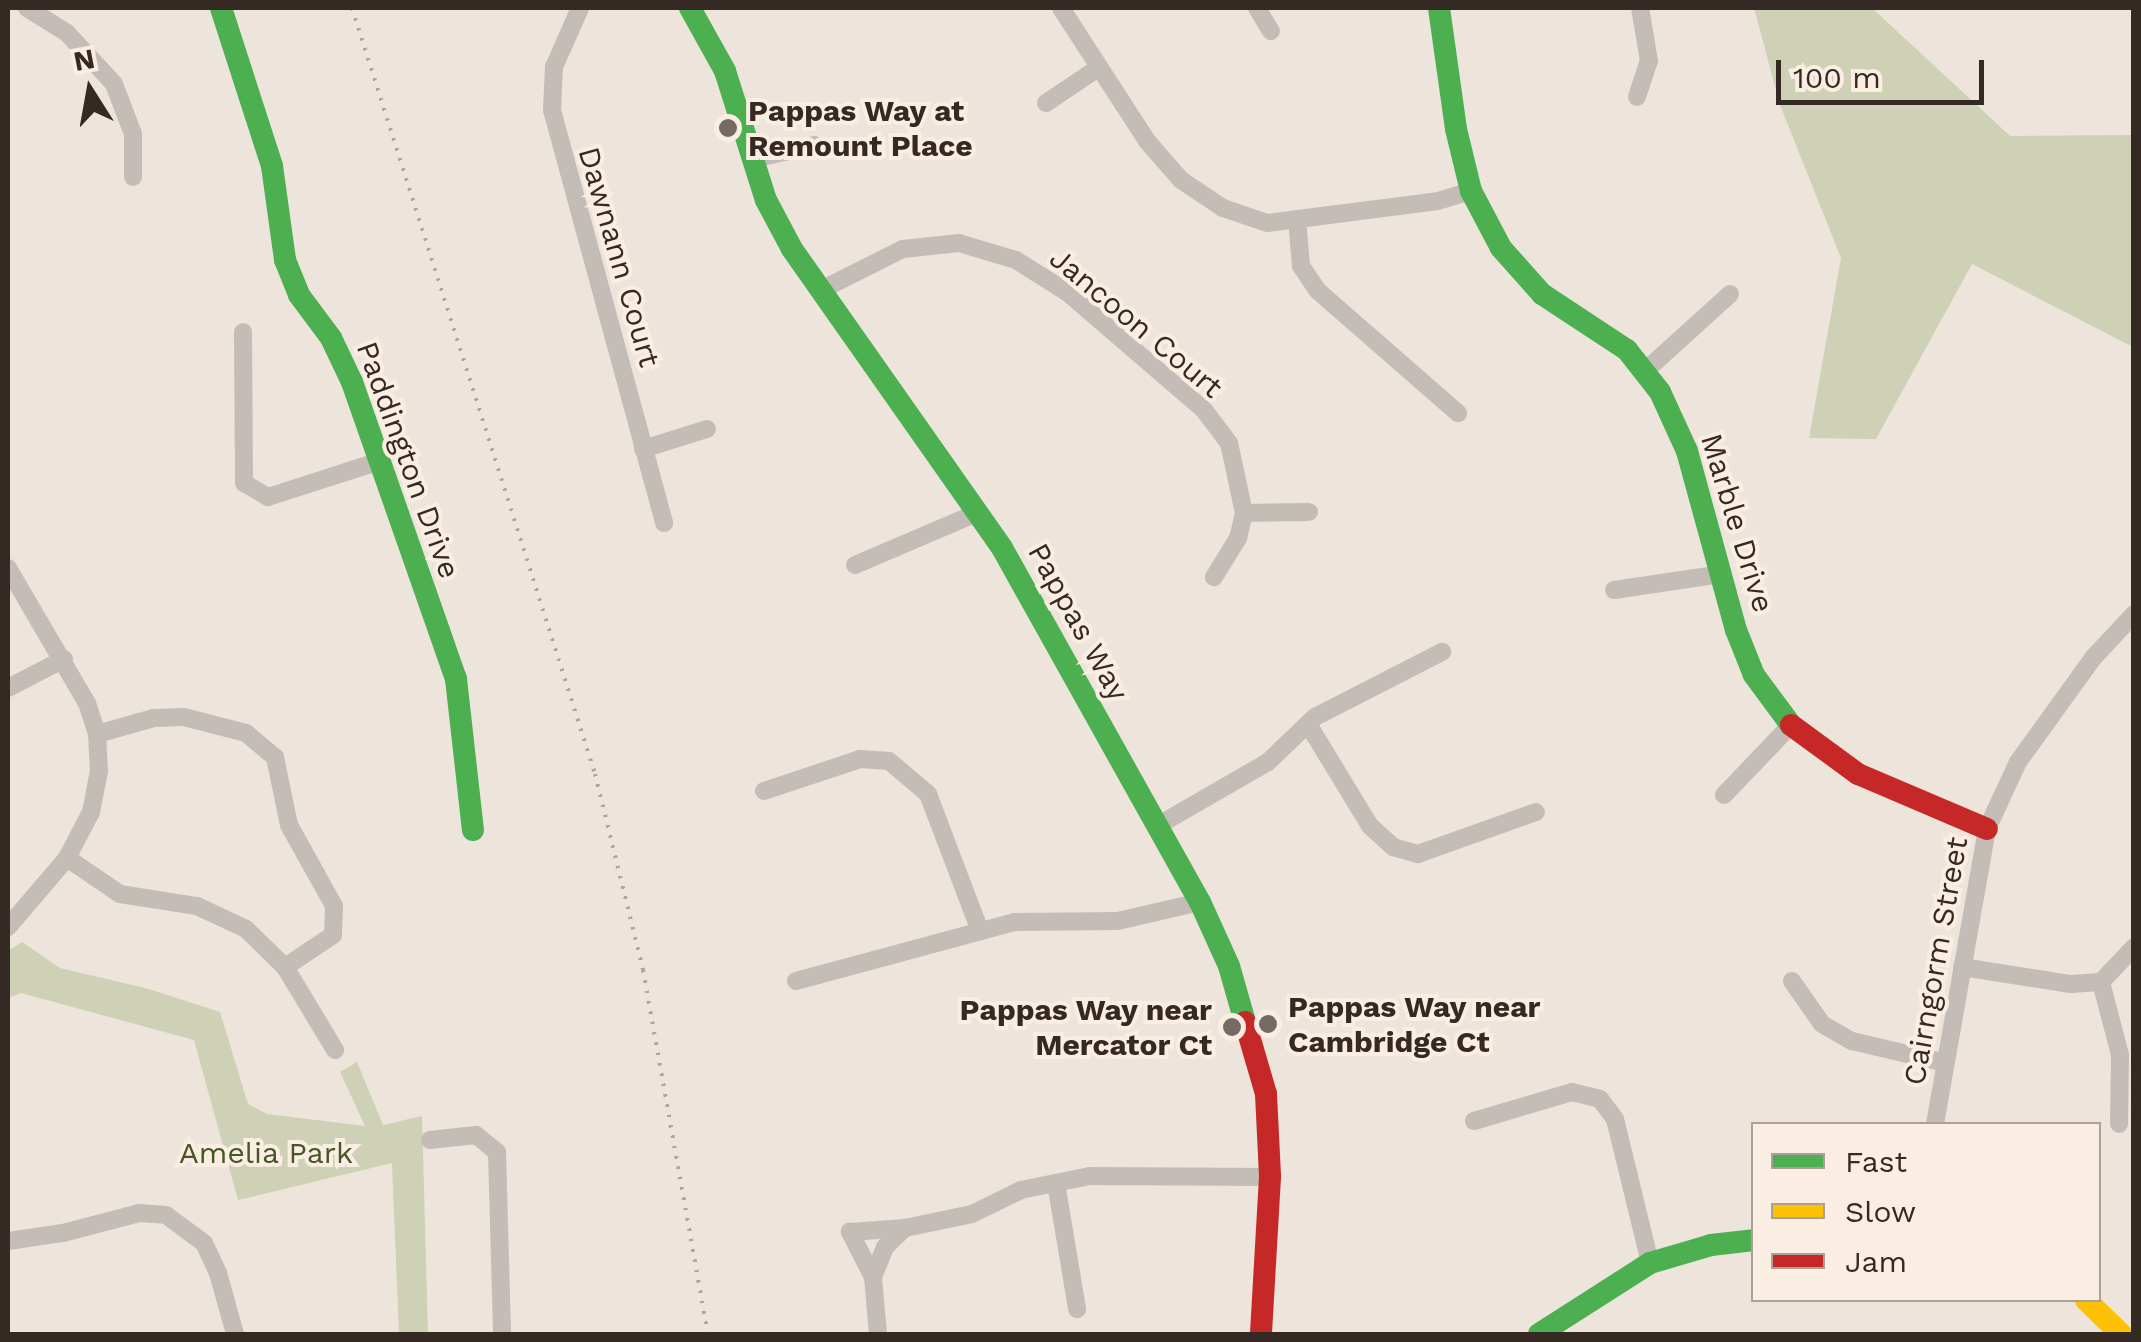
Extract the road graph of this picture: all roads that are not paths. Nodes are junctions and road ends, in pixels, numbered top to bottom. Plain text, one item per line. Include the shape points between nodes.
1 (27, 8) edge
2 (221, 8) edge
3 (580, 8) edge
4 (690, 8) edge
5 (1061, 8) edge
6 (1257, 8) edge
7 (1439, 8) edge
8 (1640, 8) edge
9 (1271, 31) dead end
10 (1098, 68) junction
11 (1636, 97) dead end
12 (1046, 103) dead end
13 (814, 145) dead end
14 (753, 159) junction
15 (132, 177) dead end
16 (1471, 192) junction
17 (1296, 218) junction
18 (821, 290) junction
19 (1730, 294) dead end
20 (243, 332) dead end
21 (1644, 372) junction
22 (1458, 414) dead end
23 (707, 430) dead end
24 (643, 448) junction
25 (380, 462) junction
26 (1309, 512) dead end
27 (977, 513) junction
28 (1244, 513) junction
29 (664, 523) dead end
30 (855, 564) dead end
31 (8, 568) edge
32 (1721, 574) junction
33 (1214, 577) dead end
34 (1614, 590) dead end
35 (2134, 614) edge
36 (1442, 652) dead end
37 (64, 659) junction
38 (8, 688) edge
39 (1308, 724) junction
40 (1791, 725) junction
41 (97, 734) junction
42 (764, 790) dead end
43 (1724, 795) dead end
44 (1536, 812) dead end
45 (1157, 826) junction
46 (1986, 829) junction
47 (473, 830) dead end
48 (67, 858) junction
49 (1200, 902) junction
50 (8, 927) edge
51 (980, 931) junction
52 (2134, 947) edge
53 (285, 967) junction
54 (1962, 967) junction
55 (796, 980) dead end
56 (1792, 981) dead end
57 (2100, 982) junction
58 (335, 1050) dead end
59 (1945, 1063) junction
60 (1474, 1121) dead end
61 (1935, 1122) edge
62 (2119, 1124) dead end
63 (430, 1140) dead end
64 (1270, 1177) junction
65 (1056, 1183) junction
66 (905, 1228) junction
67 (1751, 1240) edge
68 (8, 1241) edge
69 (1650, 1262) junction
70 (873, 1277) junction
71 (2088, 1302) edge
72 (1077, 1309) dead end
73 (1259, 1329) edge
74 (235, 1334) edge
75 (502, 1334) edge
76 (878, 1334) edge
77 (1539, 1334) edge
78 (2121, 1334) edge

1 - 15 street via 67,33 114,84 132,134
2 - 25 street, Paddington Drive via 272,166 285,260 352,382
3 - 24 street, Dawnann Court via 554,67 552,110
4 - 14 street, Pappas Way via 725,71
5 - 10 street
6 - 9 street
7 - 16 street, Marble Drive
8 - 11 street via 1649,61
10 - 12 street
10 - 17 street via 1182,180 1237,213 1267,222
13 - 14 street
14 - 18 street, Pappas Way via 766,200
16 - 17 street
16 - 21 street, Marble Drive via 1501,248 1542,294 1626,350
17 - 22 street via 1302,266 1318,291
18 - 27 street, Pappas Way
18 - 28 street, Jancoon Court via 903,248 959,243 1016,260 1068,294 1204,410 1229,443
19 - 21 street
20 - 25 street via 244,484 268,497
21 - 32 street, Marble Drive via 1687,451
23 - 24 street
24 - 29 street, Dawnann Court
25 - 47 street, Paddington Drive via 456,680
26 - 28 street
27 - 30 street
27 - 45 street, Pappas Way
28 - 33 street via 1238,538
31 - 37 street
32 - 34 street
32 - 40 street, Marble Drive via 1754,675
35 - 46 street, Cairngorm Street via 2093,658 2018,762
36 - 39 street
37 - 38 street
37 - 41 street
39 - 44 street via 1370,826 1394,846 1418,854
39 - 45 street via 1268,762
40 - 43 street
40 - 46 street, Marble Drive via 1858,774
41 - 48 street via 96,792
41 - 53 street via 184,717 246,733 275,757 289,825 334,906 333,935
42 - 51 street via 860,760 890,761 928,794
45 - 49 street, Pappas Way
46 - 54 street, Cairngorm Street
48 - 50 street
48 - 53 street via 120,894 197,906 246,929
49 - 51 street via 1118,922 1014,922
49 - 64 street, Pappas Way via 1228,966 1266,1094
51 - 55 street
52 - 57 street
53 - 58 street
54 - 57 street via 2070,984
54 - 59 street, Cairngorm Street
56 - 59 street via 1822,1024 1852,1041
57 - 62 street via 2120,1054
59 - 61 street, Cairngorm Street
60 - 69 street via 1572,1092 1600,1099 1615,1119
63 - 75 street via 476,1135 497,1152
64 - 65 street via 1090,1176
64 - 73 street, Pappas Way
65 - 66 street via 1021,1190 972,1214
65 - 72 street
66 - 70 street via 885,1246
66 - 70 street via 850,1232
67 - 69 street
68 - 74 street via 138,1213 166,1215 204,1244
69 - 77 street
70 - 76 street
71 - 78 street

